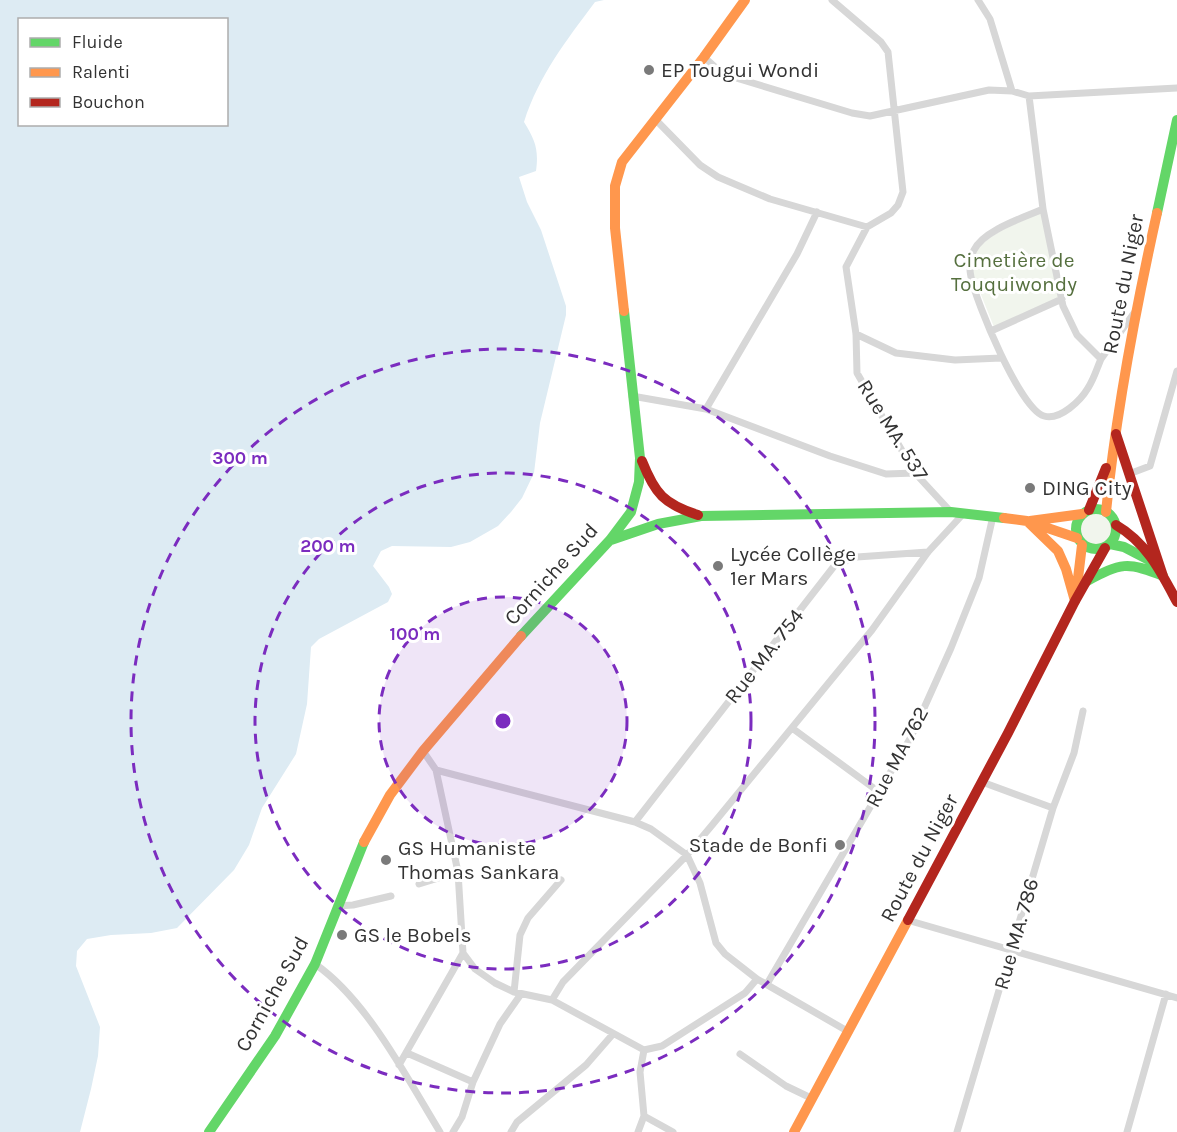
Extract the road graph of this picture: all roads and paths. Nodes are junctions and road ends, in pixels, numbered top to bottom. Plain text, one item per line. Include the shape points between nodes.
1 (745, 0) edge
2 (832, 0) edge
3 (978, 0) edge
4 (704, 57) junction
5 (1177, 88) edge
6 (1012, 91) junction
7 (1029, 96) junction
8 (893, 112) junction
9 (655, 119) junction
10 (1177, 120) edge
11 (1043, 209) junction
12 (817, 212) junction
13 (867, 228) junction
14 (1062, 299) junction
15 (1137, 308) junction
16 (991, 331) junction
17 (856, 334) junction
18 (1001, 358) junction
19 (1101, 359) junction
20 (1177, 371) edge
21 (632, 396) junction
22 (706, 409) junction
23 (1115, 434) junction
24 (1111, 457) junction
25 (640, 458) junction
26 (915, 472) junction
27 (1129, 474) junction
28 (951, 512) junction
29 (1086, 512) junction
30 (1106, 512) junction
31 (964, 513) junction
32 (701, 516) junction
33 (993, 516) junction
34 (1027, 521) junction
35 (1116, 525) junction
36 (610, 540) junction
37 (1080, 541) junction
38 (1107, 546) junction
39 (928, 552) junction
40 (1154, 562) junction
41 (1164, 576) junction
42 (1087, 581) junction
43 (1075, 601) junction
44 (1177, 602) edge
45 (1083, 711) dead end
46 (792, 728) junction
47 (423, 751) junction
48 (436, 770) junction
49 (982, 782) junction
50 (879, 792) junction
51 (1053, 808) junction
52 (635, 822) junction
53 (687, 855) junction
54 (458, 872) junction
55 (561, 880) dead end
56 (419, 884) dead end
57 (391, 896) dead end
58 (337, 906) junction
59 (908, 920) junction
60 (1012, 950) junction
61 (463, 953) junction
62 (315, 964) junction
63 (757, 979) junction
64 (767, 984) junction
65 (518, 993) junction
66 (1166, 994) junction
67 (1177, 998) edge
68 (552, 1000) junction
69 (849, 1032) junction
70 (613, 1034) junction
71 (644, 1050) junction
72 (407, 1053) junction
73 (740, 1054) dead end
74 (399, 1065) junction
75 (473, 1082) junction
76 (811, 1098) junction
77 (644, 1116) junction
78 (209, 1132) edge
79 (440, 1132) edge
80 (453, 1132) edge
81 (511, 1132) edge
82 (638, 1132) edge
83 (673, 1132) edge
84 (794, 1132) edge
85 (957, 1132) edge
86 (1127, 1132) edge

1 - 4 main road, Corniche Sud
2 - 8 street, Rue MA. 537 via 888,52
3 - 6 street via 990,19
4 - 8 street via 723,74 852,113 870,116
4 - 9 main road, Corniche Sud
5 - 7 street
6 - 7 street
6 - 8 street via 990,90
7 - 11 street
8 - 13 street, Rue MA. 537 via 903,192 891,213
9 - 12 street via 700,165 718,177 770,199
9 - 21 main road, Corniche Sud via 622,162 615,186 615,228
10 - 15 main road, Route du Niger
11 - 14 street
11 - 16 street via 986,236 970,259 971,276
12 - 13 street
12 - 22 street via 797,254
13 - 17 street, Rue MA. 537 via 846,267
14 - 16 street
14 - 19 street via 1077,335
15 - 19 street
15 - 23 main road, Route du Niger
16 - 18 street
17 - 18 street via 896,353 955,360
17 - 26 street, Rue MA. 537 via 858,373
18 - 19 street via 1034,410 1045,416 1057,416 1072,406 1088,389
20 - 27 street via 1150,466
21 - 22 street
21 - 25 main road, Corniche Sud
22 - 26 street via 886,474
23 - 24 main road, Route du Niger
23 - 27 main road
24 - 29 main road, Route du Niger
24 - 30 main road, Route du Niger
25 - 32 main road via 657,494 671,507
25 - 36 main road, Corniche Sud via 631,512
26 - 28 street, Rue MA. 537
27 - 41 main road
28 - 31 main road
28 - 32 main road
29 - 30 main road
29 - 34 main road
29 - 37 main road via 1076,525
30 - 35 main road
31 - 33 main road
31 - 39 street
32 - 36 main road via 658,524
33 - 34 main road
33 - 50 street, Rue MA 762 via 979,578 951,648 911,737
34 - 37 main road
34 - 43 main road via 1058,551
35 - 38 main road via 1114,539
35 - 40 main road via 1132,535
36 - 47 main road, Corniche Sud via 543,611
37 - 38 main road via 1093,550
37 - 43 main road, Route du Niger
38 - 40 main road via 1124,547
38 - 42 main road, Route du Niger
39 - 46 street via 872,630
39 - 52 street, Rue MA. 754 via 857,557 835,565
40 - 41 main road
41 - 42 main road via 1124,564
41 - 44 main road
42 - 43 main road, Route du Niger
43 - 49 main road, Route du Niger
45 - 51 street, Rue MA. 786 via 1074,753
46 - 50 street
46 - 53 street
47 - 48 street
47 - 58 main road, Corniche Sud via 372,827
48 - 52 street
48 - 54 street
49 - 51 street
49 - 59 main road, Route du Niger
50 - 64 street, Rue MA 762
51 - 60 street, Rue MA. 786
52 - 53 street
53 - 63 street via 700,883 716,943
53 - 68 street via 563,982
54 - 56 street
54 - 61 street
55 - 65 street via 528,918 520,935
57 - 58 street
58 - 62 main road, Corniche Sud
59 - 60 street
59 - 69 main road, Route du Niger
60 - 66 street
60 - 85 street, Rue MA. 786
61 - 65 street via 475,969
61 - 72 street
62 - 74 street via 334,976 357,1002
62 - 78 main road, Corniche Sud via 276,1036
63 - 64 street
63 - 71 street via 745,993 662,1046
64 - 69 street
65 - 68 street
65 - 75 street
66 - 67 street
66 - 86 street
68 - 70 street
69 - 76 main road, Route du Niger
70 - 71 street
70 - 81 street via 586,1065 517,1122
71 - 77 street via 640,1072
72 - 74 street
72 - 75 street
73 - 76 street
74 - 79 street
75 - 80 street
76 - 84 main road, Route du Niger
77 - 82 street
77 - 83 street

